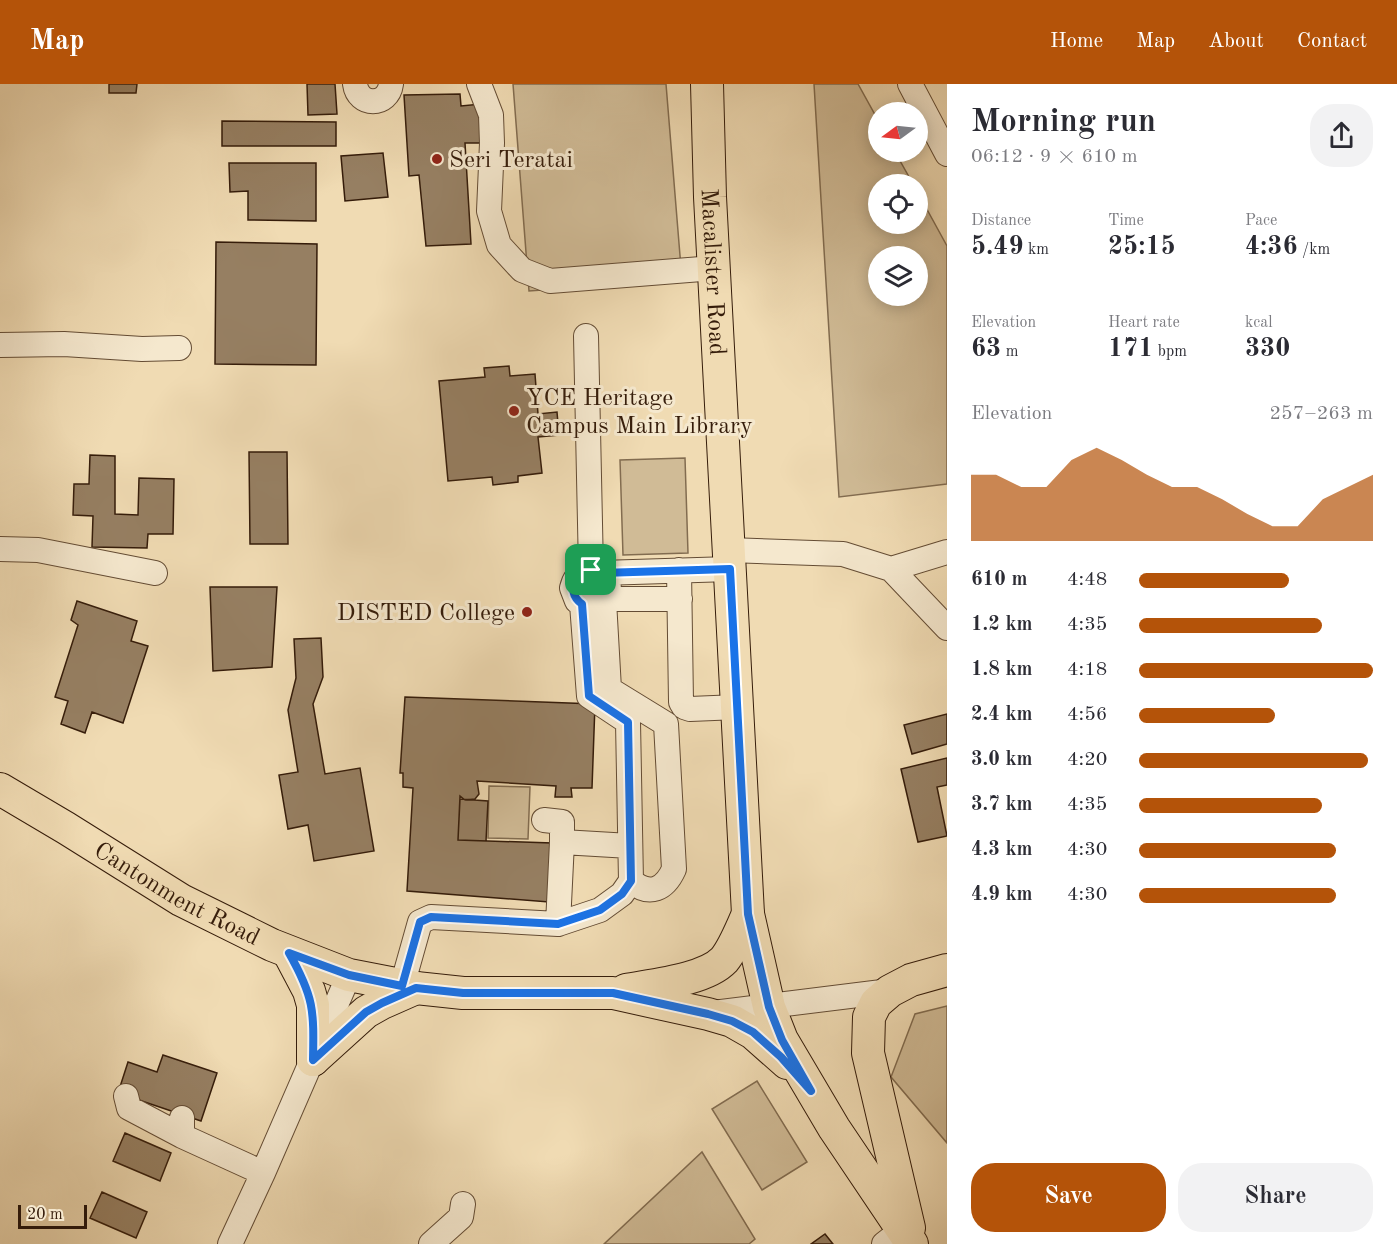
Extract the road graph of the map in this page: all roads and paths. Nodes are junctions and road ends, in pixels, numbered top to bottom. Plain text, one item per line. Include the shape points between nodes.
1 (355, 84) edge
2 (391, 84) edge
3 (479, 84) edge
4 (707, 84) edge
5 (910, 84) edge
6 (940, 125) edge
7 (947, 154) edge
8 (714, 268) junction
9 (586, 336) dead end
10 (0, 345) edge
11 (178, 348) dead end
12 (0, 549) edge
13 (947, 552) edge
14 (729, 560) junction
15 (891, 569) junction
16 (679, 570) junction
17 (596, 571) junction
18 (155, 573) dead end
19 (680, 599) junction
20 (597, 602) junction
21 (947, 628) edge
22 (738, 707) junction
23 (0, 789) edge
24 (544, 820) dead end
25 (562, 842) junction
26 (630, 846) junction
27 (631, 881) junction
28 (748, 914) junction
29 (558, 924) junction
30 (289, 953) junction
31 (947, 970) edge
32 (349, 975) junction
33 (409, 987) junction
34 (890, 992) junction
35 (613, 993) junction
36 (769, 1007) junction
37 (708, 1014) junction
38 (313, 1060) junction
39 (811, 1091) junction
40 (126, 1096) dead end
41 (263, 1173) junction
42 (463, 1204) dead end
43 (903, 1240) edge
44 (230, 1244) edge
45 (431, 1244) edge

1 - 2 street via 362,99 373,102 385,98
3 - 8 street via 491,115 489,211 499,245 522,270 550,281
4 - 8 main road, Macalister Road
5 - 6 street
6 - 7 street
8 - 14 main road, Macalister Road
9 - 17 street
10 - 11 street
12 - 18 street via 38,550
13 - 15 street
14 - 15 street via 843,554
14 - 16 street
14 - 22 main road, Macalister Road
15 - 21 street
16 - 17 street
16 - 19 street
17 - 20 street via 609,585
17 - 20 street via 585,571 576,577 572,588 575,598
19 - 20 street
19 - 22 street via 681,702 690,709
20 - 26 street via 589,696 628,722
20 - 27 street via 609,688 666,724 674,869 668,882 653,890 639,888
22 - 28 main road, Macalister Road
23 - 30 main road, Cantonment Road via 181,900
24 - 25 street via 562,822
25 - 26 street
25 - 29 street
26 - 27 street
27 - 29 street via 622,894 600,910
28 - 35 main road via 724,960 707,971
28 - 36 main road, Macalister Road
29 - 33 street via 431,917 420,922
30 - 32 main road, Cantonment Road
30 - 38 main road via 313,1005
31 - 34 main road via 911,980
32 - 33 main road, Cantonment Road
32 - 38 street
33 - 35 main road, Cantonment Road via 463,993
33 - 38 main road via 366,1012
34 - 36 street
34 - 43 main road via 876,1003 869,1017 868,1053
35 - 37 main road
36 - 37 street
36 - 39 main road, Macalister Road via 782,1040
37 - 39 main road via 753,1032
38 - 41 street
39 - 43 main road, Macalister Road
40 - 41 street via 129,1108 182,1127
41 - 44 street
42 - 45 street via 461,1217

